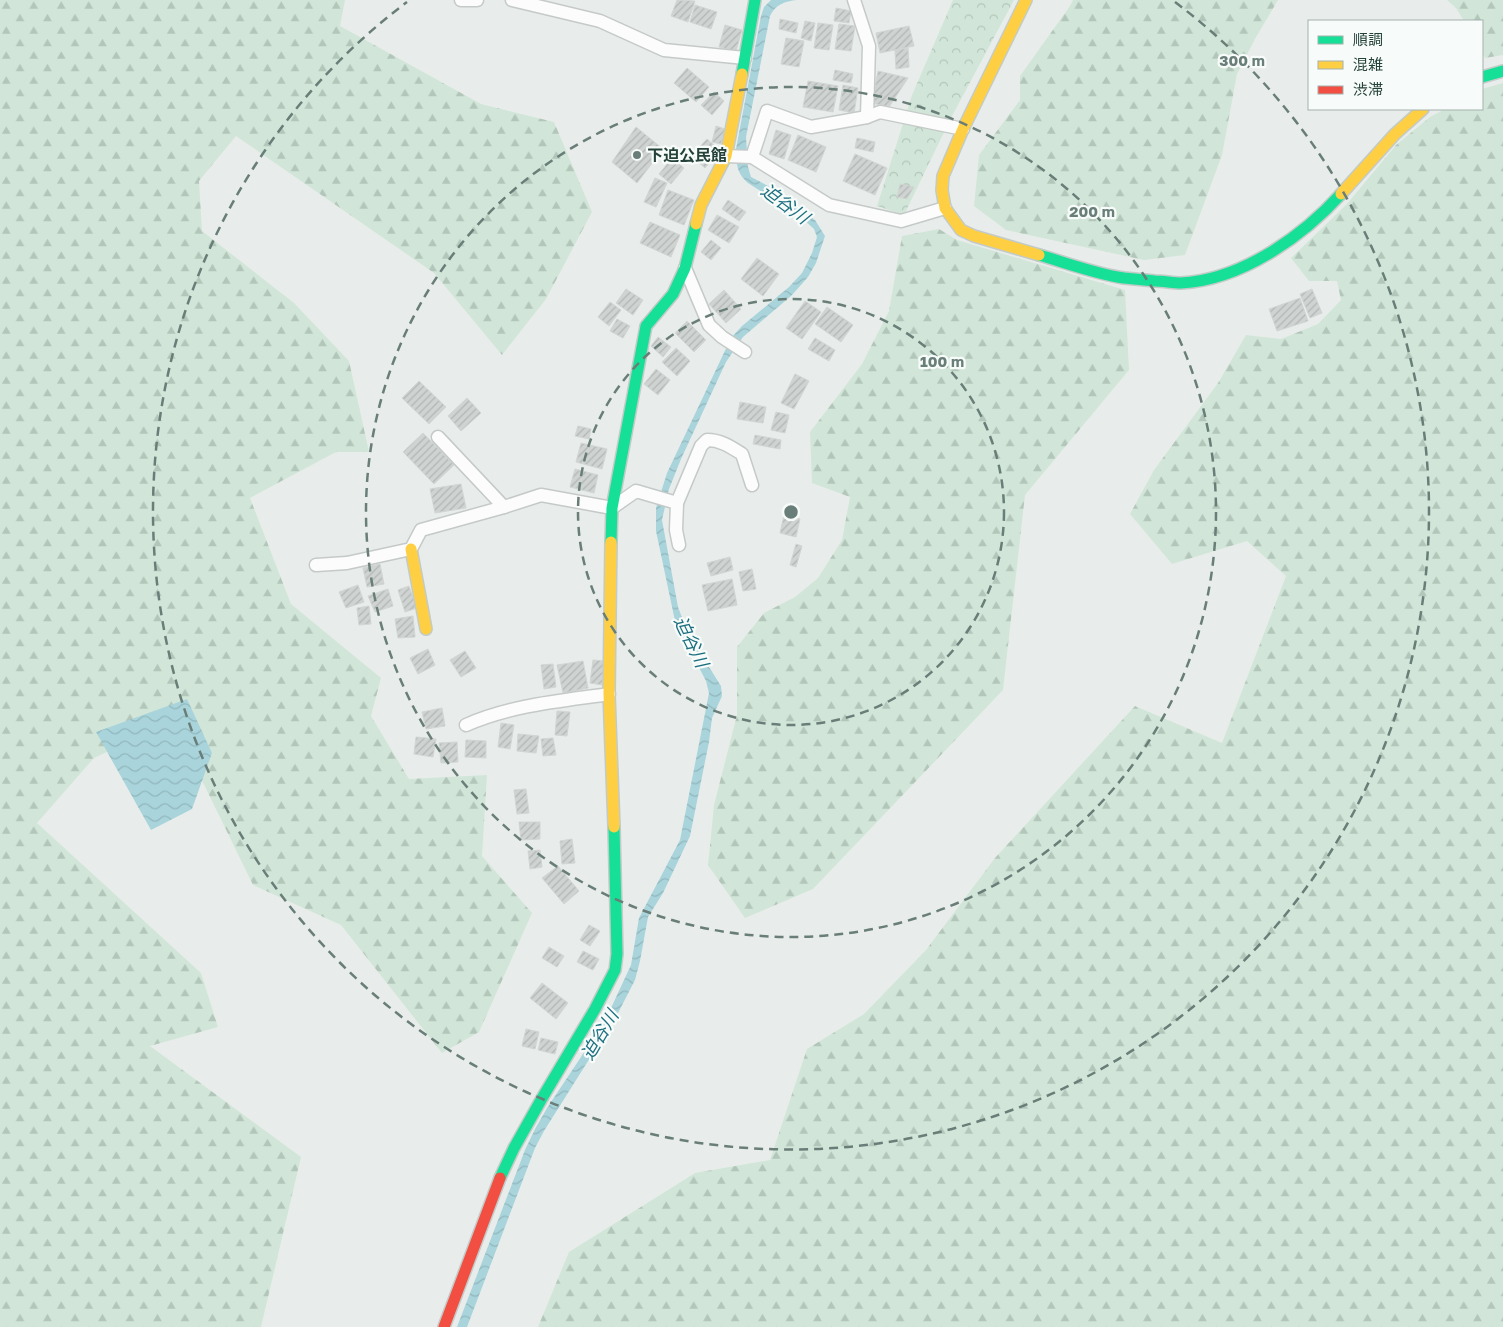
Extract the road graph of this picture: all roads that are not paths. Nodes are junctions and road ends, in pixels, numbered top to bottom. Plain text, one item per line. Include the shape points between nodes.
1 (461, 0) edge
2 (477, 0) edge
3 (512, 0) edge
4 (755, 0) edge
5 (854, 0) edge
6 (1026, 0) edge
7 (745, 58) junction
8 (1503, 71) edge
9 (1483, 77) edge
10 (1422, 110) edge
11 (867, 116) junction
12 (963, 129) junction
13 (730, 156) junction
14 (752, 157) junction
15 (945, 208) junction
16 (685, 268) junction
17 (742, 350) dead end
18 (438, 437) dead end
19 (752, 485) dead end
20 (675, 502) junction
21 (504, 507) junction
22 (612, 508) junction
23 (679, 545) dead end
24 (411, 549) junction
25 (316, 565) dead end
26 (426, 629) dead end
27 (610, 694) junction
28 (466, 725) dead end
29 (444, 1327) edge

1 - 2 street
3 - 7 street via 600,21 664,50
4 - 7 street
5 - 11 street via 869,46
6 - 12 street
7 - 13 street
8 - 9 street
10 - 15 street via 1395,134 1310,225 1288,242 1236,271 1211,278 1181,283 1105,274 974,236 961,230
11 - 12 street via 880,112
11 - 14 street via 811,128 767,111
12 - 15 street via 943,176
13 - 14 street
13 - 16 street via 701,205
14 - 15 street via 829,205 901,221
16 - 17 street via 709,325 722,338
16 - 22 street via 673,294 646,326
18 - 21 street
19 - 20 street via 742,454 716,440 707,440 701,446
20 - 22 street via 636,491
20 - 23 street
21 - 22 street via 541,495
21 - 24 street via 421,530
22 - 27 street
24 - 25 street via 348,563
24 - 26 street
27 - 28 street via 533,705
27 - 29 street via 616,872 615,970 596,1010 514,1148 497,1184

